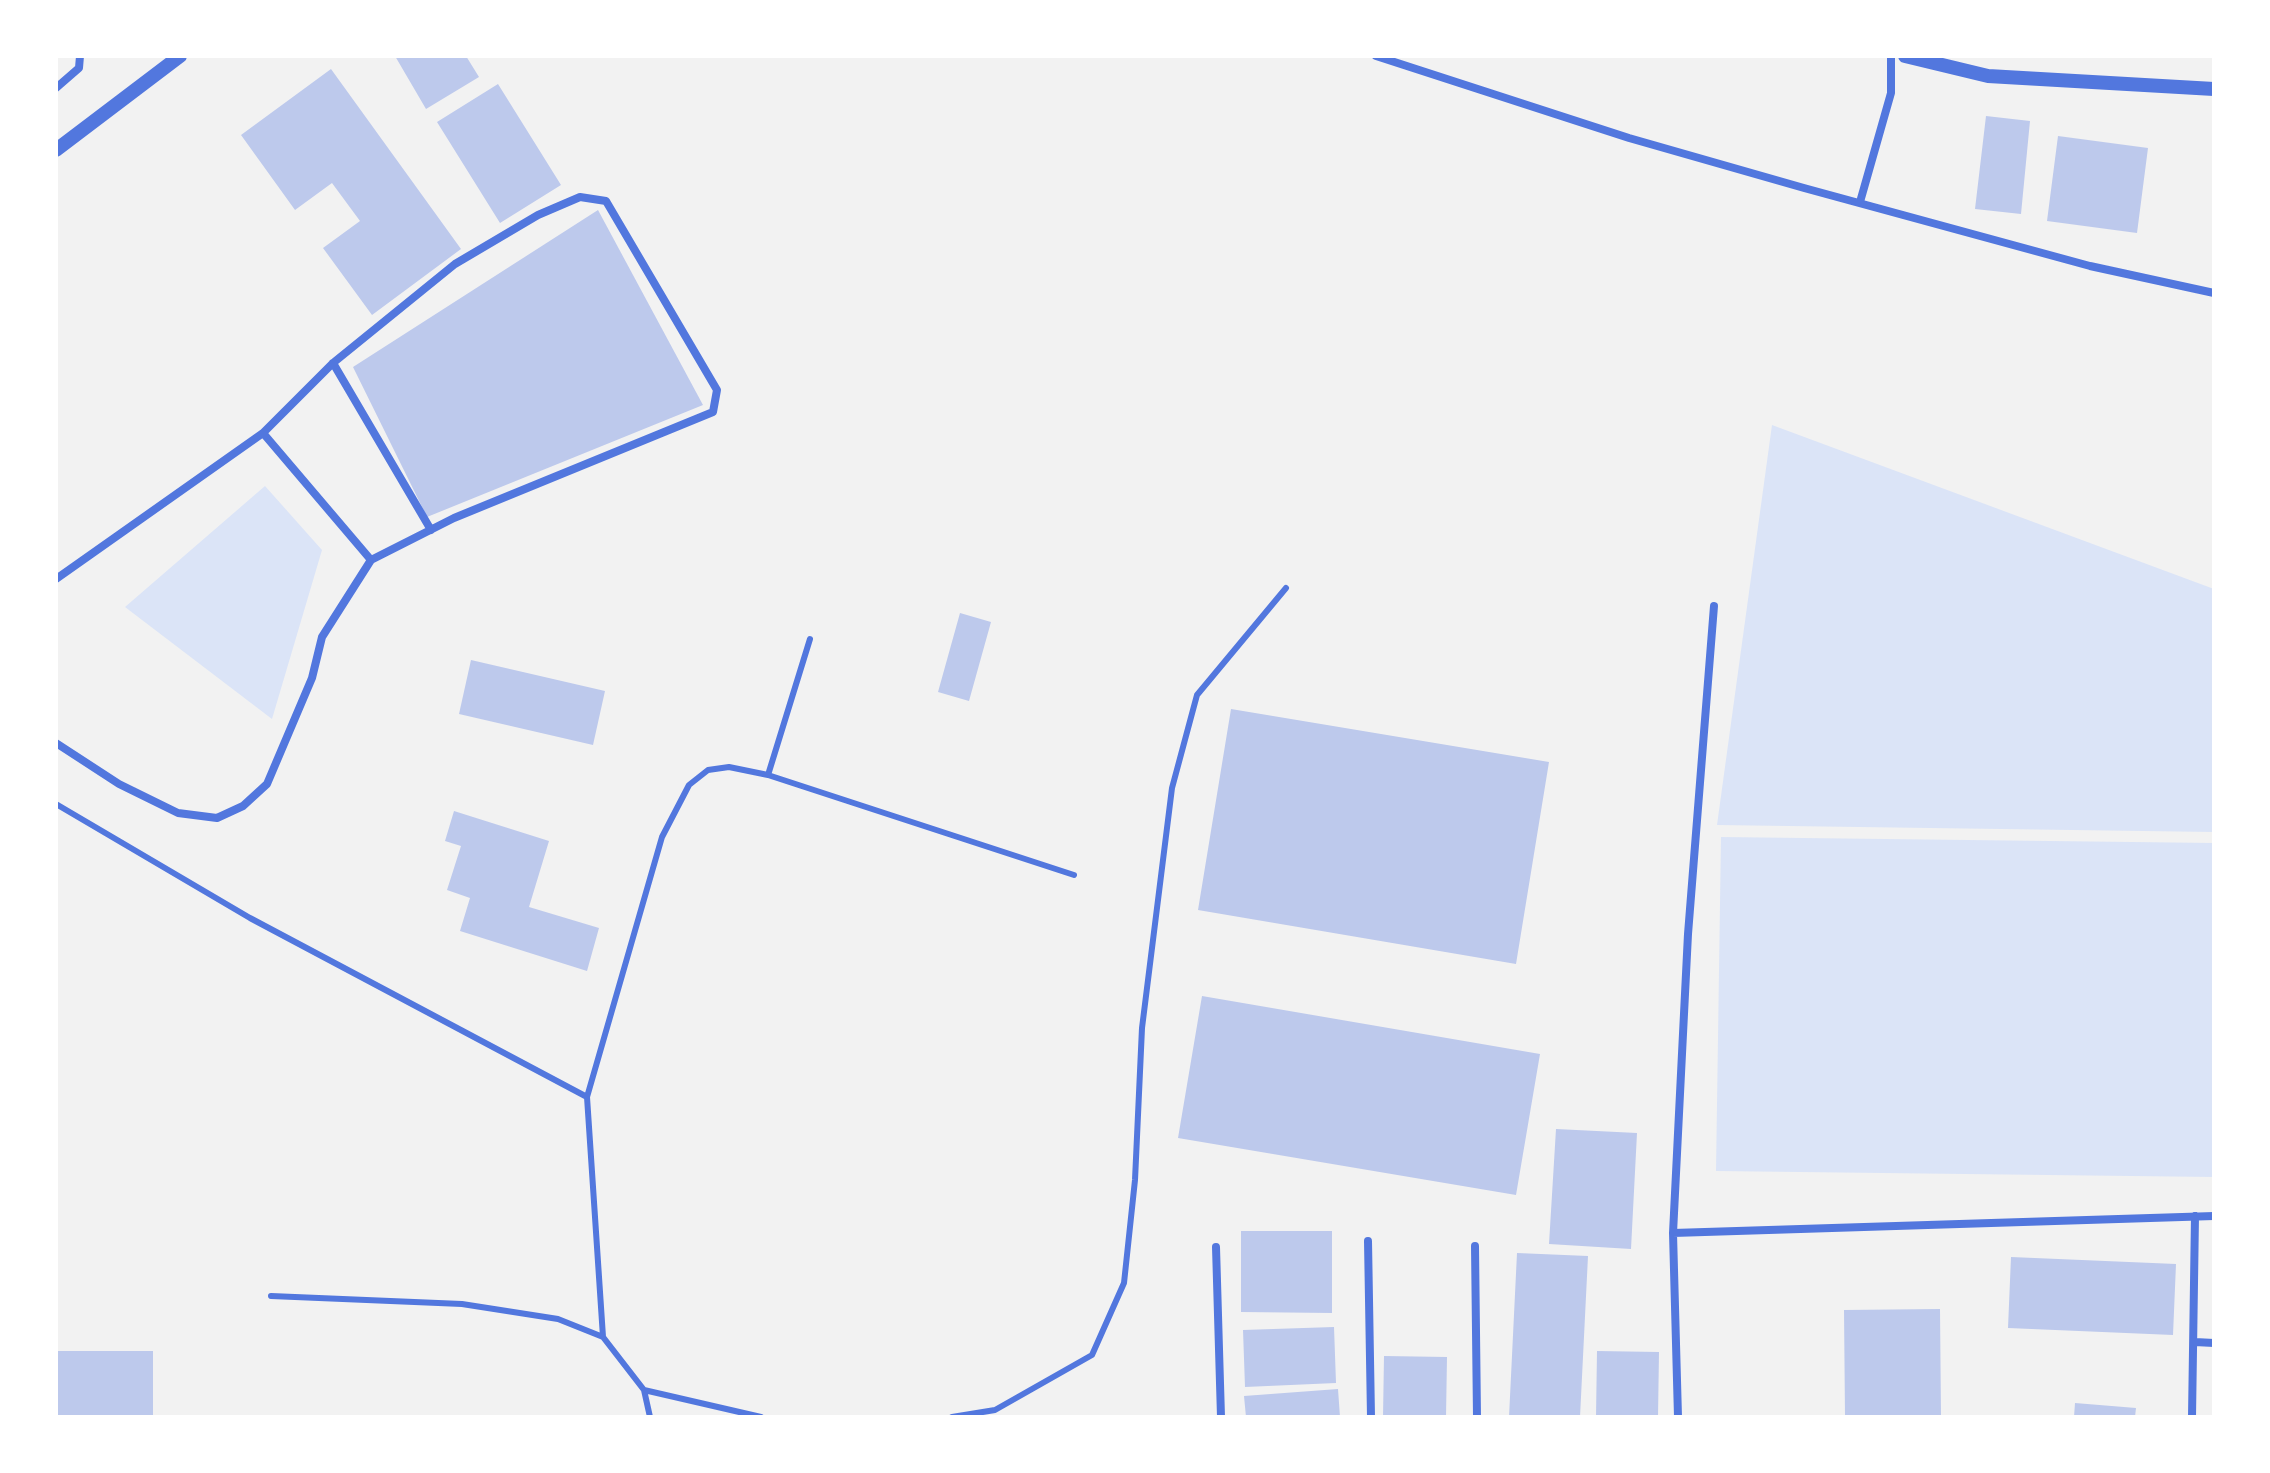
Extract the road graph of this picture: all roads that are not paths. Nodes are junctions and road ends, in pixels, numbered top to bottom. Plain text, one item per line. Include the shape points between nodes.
1 (80, 56) edge
2 (180, 56) edge
3 (1376, 56) edge
4 (1891, 56) edge
5 (1905, 56) edge
6 (56, 88) edge
7 (2214, 89) edge
8 (56, 150) edge
9 (1860, 202) junction
10 (2214, 293) edge
11 (333, 363) junction
12 (263, 433) junction
13 (431, 530) junction
14 (371, 560) junction
15 (56, 579) edge
16 (1286, 588) dead end
17 (1714, 606) dead end
18 (810, 639) dead end
19 (56, 743) edge
20 (768, 775) junction
21 (56, 804) edge
22 (1074, 875) dead end
23 (587, 1097) junction
24 (2195, 1216) junction
25 (2214, 1216) edge
26 (1673, 1233) junction
27 (1368, 1241) dead end
28 (1475, 1246) dead end
29 (1216, 1247) dead end
30 (271, 1296) dead end
31 (603, 1337) junction
32 (2195, 1342) junction
33 (2214, 1343) edge
34 (644, 1390) junction
35 (650, 1417) edge
36 (761, 1417) edge
37 (952, 1417) edge
38 (1221, 1417) edge
39 (1371, 1417) edge
40 (1477, 1417) edge
41 (1678, 1417) edge
42 (2192, 1417) edge

1 - 6 street via 79,68
2 - 8 street
3 - 9 street via 1629,138
4 - 9 street via 1891,93
5 - 7 street via 1988,76
9 - 10 street via 2090,266
11 - 12 street
11 - 13 street
11 - 13 street via 455,264 580,197 606,201 717,390 713,412
12 - 14 street
12 - 15 street
13 - 14 street
14 - 19 street via 322,637 312,678 267,784 243,806 217,818 178,813 119,784
16 - 37 lane via 1197,695 1172,788 1142,1028 1124,1283 1092,1355 995,1410
17 - 26 street via 1688,934
18 - 20 lane
20 - 22 lane
20 - 23 lane via 729,767 708,770 689,785 662,837
21 - 23 lane via 250,918
23 - 31 lane
24 - 25 street
24 - 26 street
24 - 32 street
26 - 41 street
27 - 39 street
28 - 40 street
29 - 38 street
30 - 31 lane via 490,1308 558,1319
31 - 34 lane
32 - 33 street
32 - 42 street
34 - 35 lane
34 - 36 lane

